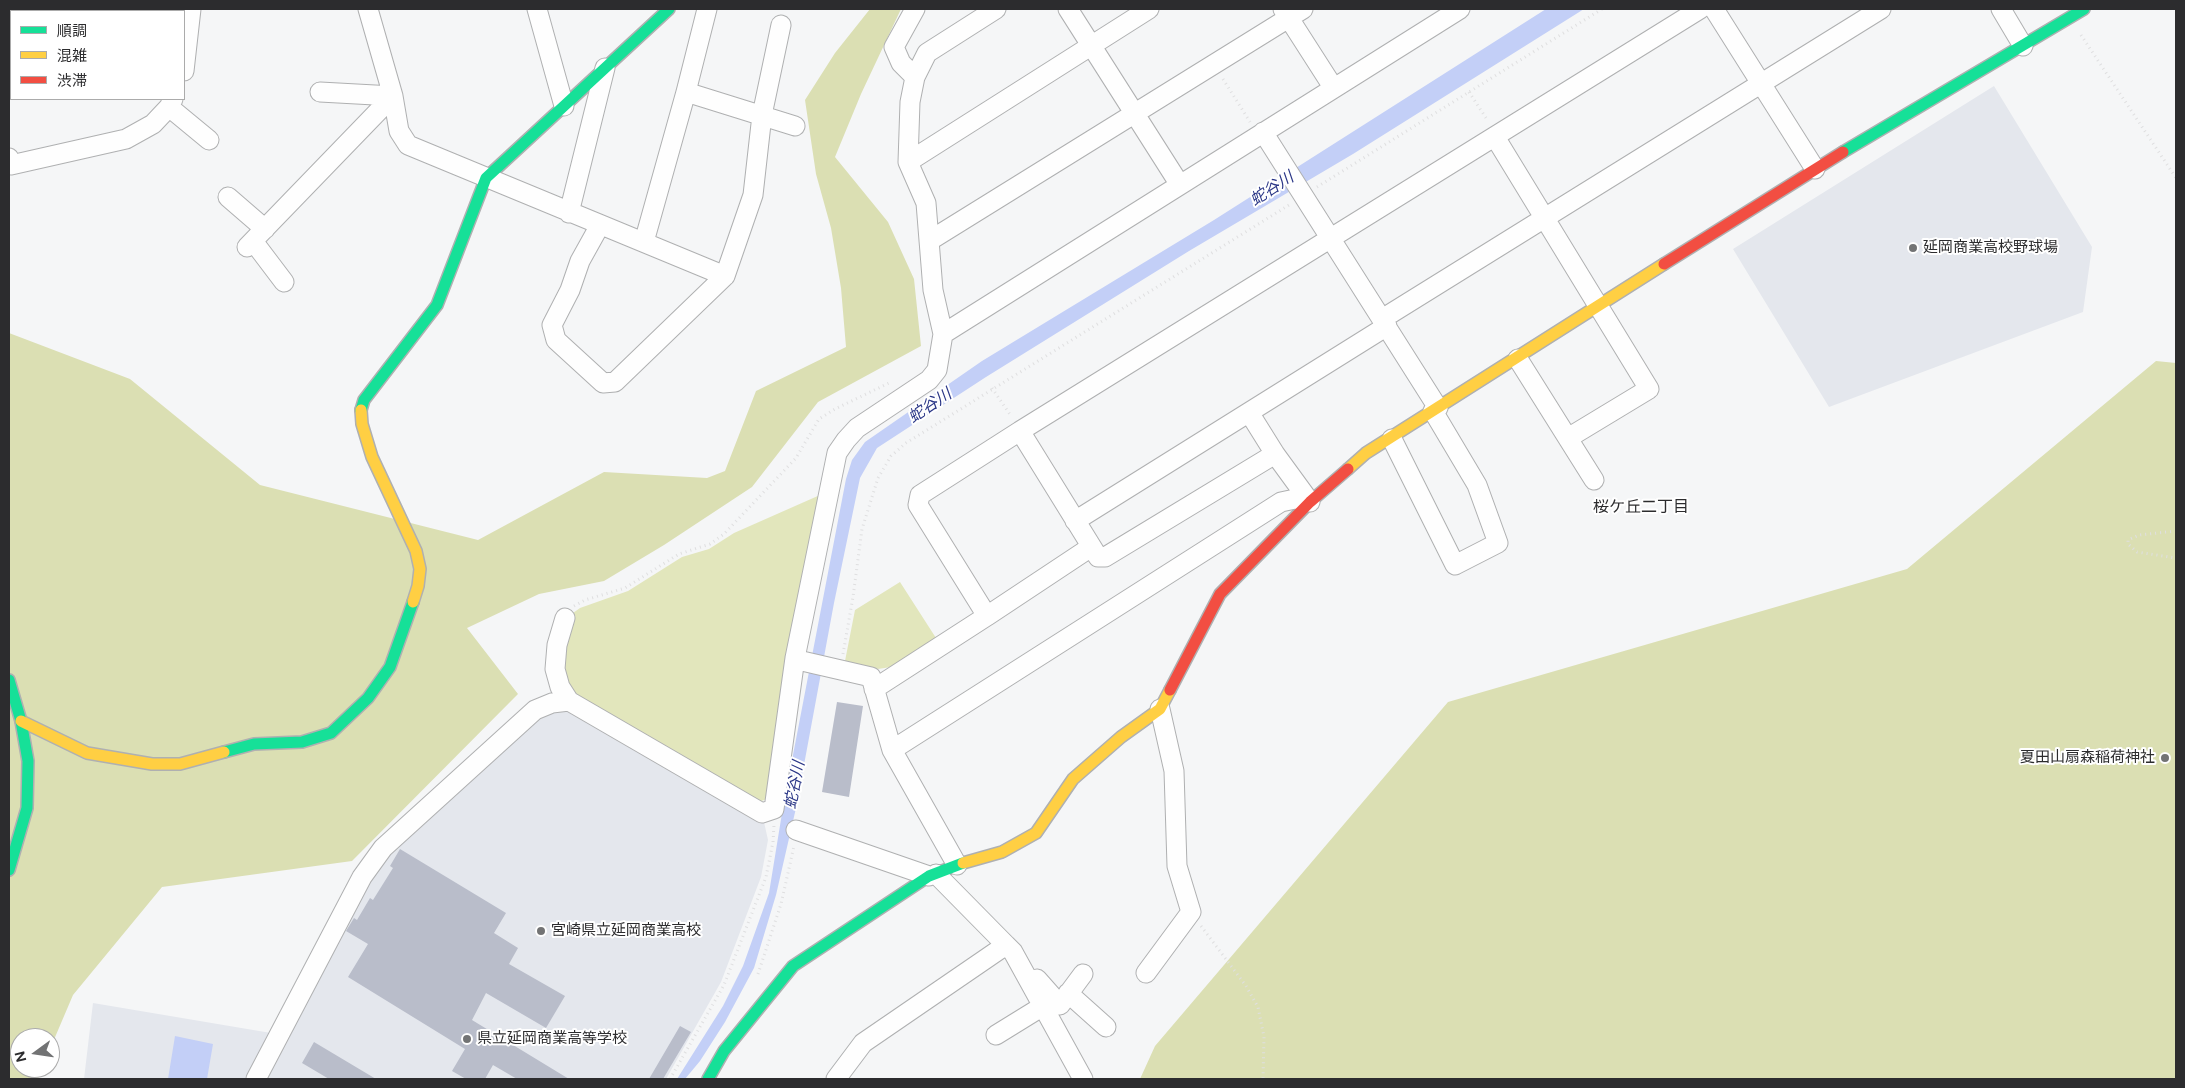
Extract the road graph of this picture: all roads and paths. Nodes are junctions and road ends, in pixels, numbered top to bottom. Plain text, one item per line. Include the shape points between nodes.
1 (191, 9) edge
2 (368, 9) edge
3 (537, 9) edge
4 (670, 9) edge
5 (707, 9) edge
6 (915, 9) edge
7 (996, 9) edge
8 (1068, 9) edge
9 (1149, 9) edge
10 (1460, 9) edge
11 (1602, 9) edge
12 (1700, 9) edge
13 (1714, 9) edge
14 (1881, 9) edge
15 (2001, 9) edge
16 (2084, 9) edge
17 (1291, 12) edge
18 (2069, 18) junction
19 (781, 25) dead end
20 (1091, 45) junction
21 (2023, 46) junction
22 (185, 62) edge
23 (1214, 64) junction
24 (605, 68) junction
25 (915, 77) junction
26 (1762, 84) junction
27 (1333, 87) junction
28 (320, 92) dead end
29 (686, 92) junction
30 (1469, 92) junction
31 (393, 96) junction
32 (171, 103) edge
33 (564, 106) junction
34 (1134, 113) junction
35 (762, 116) junction
36 (796, 126) dead end
37 (1261, 134) junction
38 (1496, 136) junction
39 (209, 140) dead end
40 (9, 158) edge
41 (908, 162) junction
42 (1815, 169) junction
43 (486, 178) junction
44 (2176, 178) edge
45 (1180, 186) junction
46 (1304, 194) junction
47 (228, 197) dead end
48 (569, 212) junction
49 (1546, 217) junction
50 (600, 225) junction
51 (255, 239) junction
52 (1331, 239) junction
53 (929, 241) junction
54 (644, 242) junction
55 (725, 276) junction
56 (284, 282) dead end
57 (1598, 306) junction
58 (1385, 323) junction
59 (943, 334) junction
60 (1518, 358) junction
61 (896, 379) dead end
62 (992, 388) junction
63 (1435, 410) junction
64 (1250, 414) junction
65 (1020, 432) junction
66 (1392, 438) junction
67 (1568, 438) junction
68 (1275, 454) junction
69 (1594, 480) dead end
70 (1310, 502) junction
71 (1075, 521) junction
72 (2176, 531) edge
73 (1091, 547) junction
74 (2176, 558) edge
75 (988, 616) junction
76 (565, 618) joint
77 (798, 659) junction
78 (833, 668) junction
79 (9, 680) edge
80 (874, 688) junction
81 (569, 701) junction
82 (1160, 709) junction
83 (21, 720) junction
84 (892, 750) junction
85 (769, 811) junction
86 (796, 830) joint
87 (957, 865) junction
88 (9, 870) edge
89 (933, 875) junction
90 (1191, 912) junction
91 (1009, 948) junction
92 (1146, 973) dead end
93 (1083, 974) dead end
94 (755, 982) dead end
95 (1068, 993) junction
96 (1043, 1006) junction
97 (1106, 1027) dead end
98 (996, 1035) dead end
99 (256, 1079) edge
100 (670, 1079) edge
101 (708, 1079) edge
102 (836, 1079) edge
103 (1083, 1079) edge
104 (1263, 1079) edge

1 - 22 street
2 - 31 street
3 - 33 street
4 - 24 street
5 - 29 street
6 - 25 street via 894,47 901,63
7 - 25 street via 927,53
8 - 20 street
9 - 20 street
10 - 27 street
11 - 30 path
12 - 38 street
13 - 26 street
14 - 26 street
15 - 21 street
16 - 18 street
17 - 23 street
17 - 27 street
18 - 21 street
18 - 44 path
19 - 35 street
20 - 34 street
20 - 41 street
21 - 42 street
23 - 34 street
23 - 37 path
24 - 33 street
24 - 48 street
25 - 41 street via 910,102
26 - 42 street
26 - 49 street
27 - 37 street
28 - 31 street
29 - 35 street
29 - 54 street
30 - 38 path
30 - 46 path
31 - 43 street via 399,131 408,145
31 - 51 street
32 - 39 street
32 - 40 street via 153,124 126,139 11,165
33 - 43 street
34 - 45 street
34 - 53 street
35 - 36 street
35 - 55 street via 753,195
37 - 45 street
37 - 46 street
38 - 49 street
38 - 52 street
41 - 53 street via 926,203
42 - 57 street
43 - 48 street
43 - 83 street via 437,304 364,400 360,411 372,457 416,551 420,569 418,586 390,667 368,698 330,733 302,742 254,744 180,764 152,764 87,753
45 - 59 street
46 - 52 street
46 - 62 path
47 - 51 street
48 - 50 street
49 - 57 street
49 - 58 street
50 - 54 street
50 - 55 street via 552,325 556,340 603,383 615,382
51 - 56 street
52 - 58 street
52 - 65 street
53 - 59 street via 933,290
54 - 55 street
57 - 60 street
57 - 67 street via 1649,389
58 - 63 street
58 - 64 street
59 - 77 street via 937,370 929,380 857,428 836,453
60 - 63 street
60 - 67 street
61 - 76 path via 819,419 796,458 724,534 710,544 679,554 625,588 585,600 569,609
62 - 65 path
62 - 78 path via 906,442 891,456 878,478 862,529 853,597
63 - 66 street
63 - 66 street via 1477,485 1498,544 1455,565
64 - 68 street
64 - 71 street
65 - 71 street
65 - 75 street via 920,495 918,506
66 - 70 street via 1366,453
67 - 69 street
68 - 70 street
68 - 73 street via 1105,557 1098,557
70 - 82 street via 1220,594
70 - 84 street via 1295,499 1281,502
71 - 73 street
72 - 74 path via 2139,535 2128,540 2128,544 2137,552
73 - 75 street
75 - 80 street
76 - 81 street via 557,645 555,669 560,687
77 - 78 street
77 - 85 street via 774,809
78 - 80 street via 871,677
79 - 83 street
80 - 84 street
81 - 85 street via 762,813
81 - 99 street via 535,710 383,848 362,877
82 - 87 street via 1121,737 1073,779 1036,833 1002,852
82 - 90 street via 1174,771 1176,866
83 - 88 street via 28,761 26,808
84 - 87 street
85 - 100 path via 774,822 766,878 724,985
86 - 89 street
86 - 94 path via 781,904
87 - 89 street
89 - 91 street
89 - 101 street via 793,966 724,1051
90 - 92 street
90 - 104 path via 1258,1007 1264,1037
91 - 95 street via 1060,1005
91 - 96 street
91 - 102 street via 863,1043
93 - 95 street
95 - 97 street
96 - 98 street
96 - 103 street

